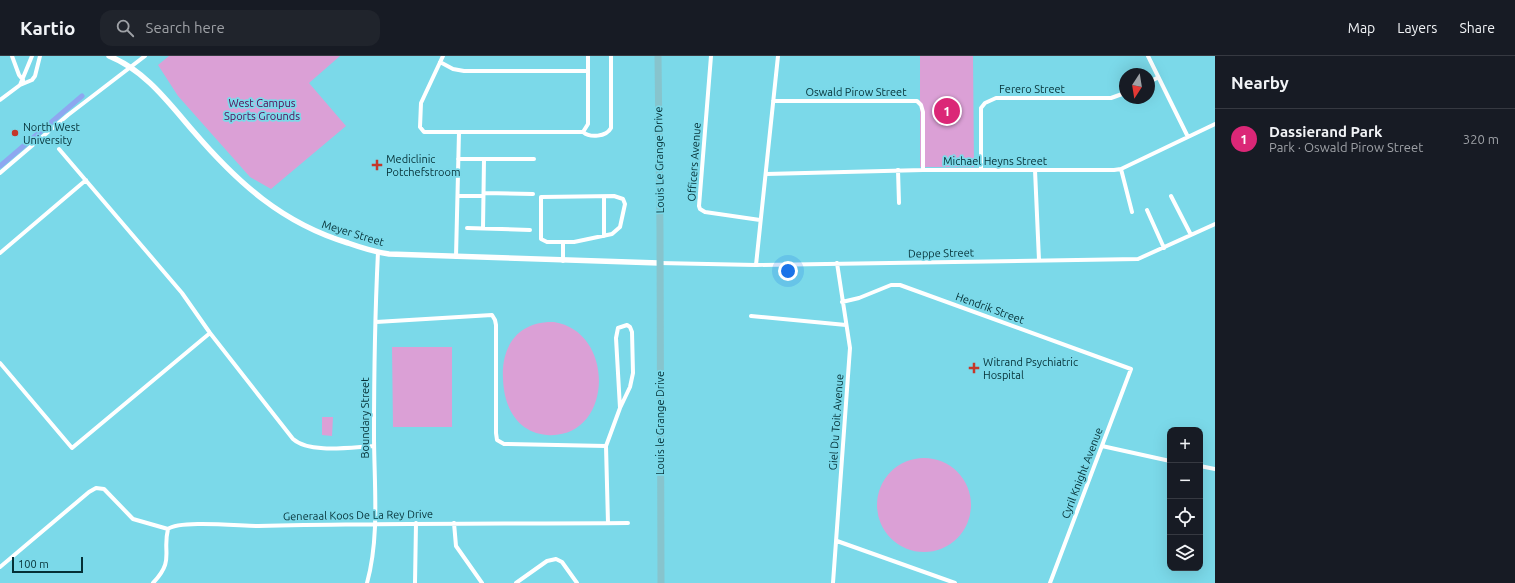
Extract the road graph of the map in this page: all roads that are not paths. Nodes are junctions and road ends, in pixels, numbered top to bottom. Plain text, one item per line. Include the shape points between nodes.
1 (12, 56) edge
2 (32, 56) edge
3 (40, 56) edge
4 (109, 56) edge
5 (145, 56) edge
6 (443, 56) edge
7 (588, 56) edge
8 (611, 56) edge
9 (658, 56) edge
10 (711, 56) edge
11 (778, 56) edge
12 (1148, 56) edge
13 (440, 62) junction
14 (132, 67) junction
15 (588, 71) junction
16 (1157, 78) joint
17 (22, 80) junction
18 (27, 82) junction
19 (20, 85) junction
20 (1119, 95) edge
21 (0, 98) edge
22 (773, 101) junction
23 (1215, 124) edge
24 (458, 132) junction
25 (583, 132) junction
26 (1188, 137) junction
27 (59, 149) dead end
28 (534, 158) dead end
29 (458, 159) junction
30 (484, 159) junction
31 (1121, 169) junction
32 (898, 170) junction
33 (923, 170) junction
34 (981, 170) junction
35 (1035, 170) junction
36 (0, 173) edge
37 (766, 174) junction
38 (86, 180) junction
39 (533, 194) dead end
40 (483, 195) junction
41 (458, 196) junction
42 (604, 196) junction
43 (1171, 196) dead end
44 (899, 203) dead end
45 (1147, 210) dead end
46 (1132, 212) dead end
47 (760, 220) junction
48 (1215, 224) edge
49 (467, 228) dead end
50 (483, 228) junction
51 (530, 230) dead end
52 (1191, 235) junction
53 (604, 236) junction
54 (563, 242) junction
55 (1164, 248) junction
56 (378, 252) junction
57 (0, 253) edge
58 (456, 257) junction
59 (1039, 260) junction
60 (563, 261) junction
61 (659, 263) junction
62 (836, 263) junction
63 (756, 265) junction
64 (842, 302) junction
65 (751, 316) dead end
66 (376, 322) junction
67 (846, 325) junction
68 (210, 334) junction
69 (0, 363) edge
70 (1131, 369) joint
71 (620, 408) junction
72 (374, 446) junction
73 (606, 446) junction
74 (1102, 446) junction
75 (1167, 459) edge
76 (1203, 467) edge
77 (1215, 469) edge
78 (374, 523) junction
79 (416, 523) junction
80 (454, 523) junction
81 (608, 523) junction
82 (628, 523) dead end
83 (168, 529) junction
84 (837, 540) junction
85 (0, 567) edge
86 (153, 583) edge
87 (367, 583) edge
88 (416, 583) edge
89 (482, 583) edge
90 (516, 583) edge
91 (577, 583) edge
92 (661, 583) edge
93 (833, 583) edge
94 (955, 583) edge
95 (1050, 583) edge

1 - 17 street
2 - 17 street
3 - 18 street via 35,76
4 - 14 street, Meyer Street
5 - 14 street
6 - 13 street
7 - 15 street
8 - 25 street via 611,128 604,135 589,135
9 - 61 main road, Louis Le Grange Drive
10 - 47 street, Officers Avenue via 699,206 705,212
11 - 22 street
12 - 16 street
13 - 15 street via 464,71
13 - 24 street via 421,104 420,127 424,132
14 - 36 street via 68,115
14 - 56 street, Meyer Street via 158,90 228,170 267,203 311,230
15 - 25 street via 588,124
16 - 26 street
17 - 18 street
17 - 19 street
18 - 19 street
19 - 21 street
20 - 34 street, Ferero Street via 1111,98 996,98 985,102 981,108
22 - 33 street, Oswald Pirow Street via 917,102 921,104 923,112
22 - 37 street
23 - 26 street, Michael Heyns Street
24 - 25 street
24 - 29 street
26 - 31 street, Michael Heyns Street
27 - 38 street
28 - 30 street
29 - 30 street
29 - 41 street
30 - 40 street
31 - 35 street, Michael Heyns Street
31 - 46 street
32 - 33 street, Michael Heyns Street
32 - 37 street, Michael Heyns Street
32 - 44 street
33 - 34 street, Michael Heyns Street
34 - 35 street, Michael Heyns Street
35 - 59 street
37 - 47 street
38 - 57 street
38 - 68 street via 182,293
39 - 40 street
40 - 41 street
40 - 50 street
41 - 58 street
42 - 53 street
42 - 53 street via 620,197 624,204 620,227 612,234
42 - 54 street via 541,197 541,239 547,242
43 - 52 street
45 - 55 street
47 - 63 street
48 - 52 street, Deppe Street
49 - 50 street
50 - 51 street
52 - 55 street, Deppe Street
53 - 54 street
54 - 60 street
55 - 59 street, Deppe Street via 1138,259
56 - 58 street, Meyer Street
56 - 66 street, Boundary Street
58 - 60 street, Meyer Street
59 - 62 street, Deppe Street
60 - 61 street, Meyer Street
61 - 63 street, Deppe Street
61 - 92 main road, Louis le Grange Drive
62 - 63 street, Deppe Street
62 - 64 street, Giel Du Toit Avenue
64 - 67 street, Giel Du Toit Avenue
64 - 70 street, Hendrik Street via 859,298 891,284 903,286
65 - 67 street
66 - 72 street, Boundary Street
66 - 73 street via 492,315 496,320 497,440 504,444
67 - 84 street, Giel Du Toit Avenue via 850,348
68 - 69 street via 72,448
68 - 72 street via 298,444 317,448
70 - 74 street, Cyril Knight Avenue
71 - 71 street via 616,338 618,328 626,325 632,332 633,373 630,387
71 - 73 street
72 - 78 street, Boundary Street
73 - 81 street
74 - 75 street
74 - 95 street, Cyril Knight Avenue
76 - 77 street
78 - 79 street, Generaal Koos De La Rey Drive
78 - 83 street, Generaal Koos De La Rey Drive via 252,526 189,524
78 - 87 street, Boundary Street via 371,568
79 - 80 street, Generaal Koos De La Rey Drive
79 - 88 street
80 - 81 street, Generaal Koos De La Rey Drive
80 - 89 street via 456,546
81 - 82 street, Generaal Koos De La Rey Drive
83 - 85 street, Generaal Koos De La Rey Drive via 133,519 104,489 96,488
83 - 86 street via 166,564 163,572
84 - 93 street, Giel Du Toit Avenue
84 - 94 street
90 - 91 street via 547,561 555,559 560,560

